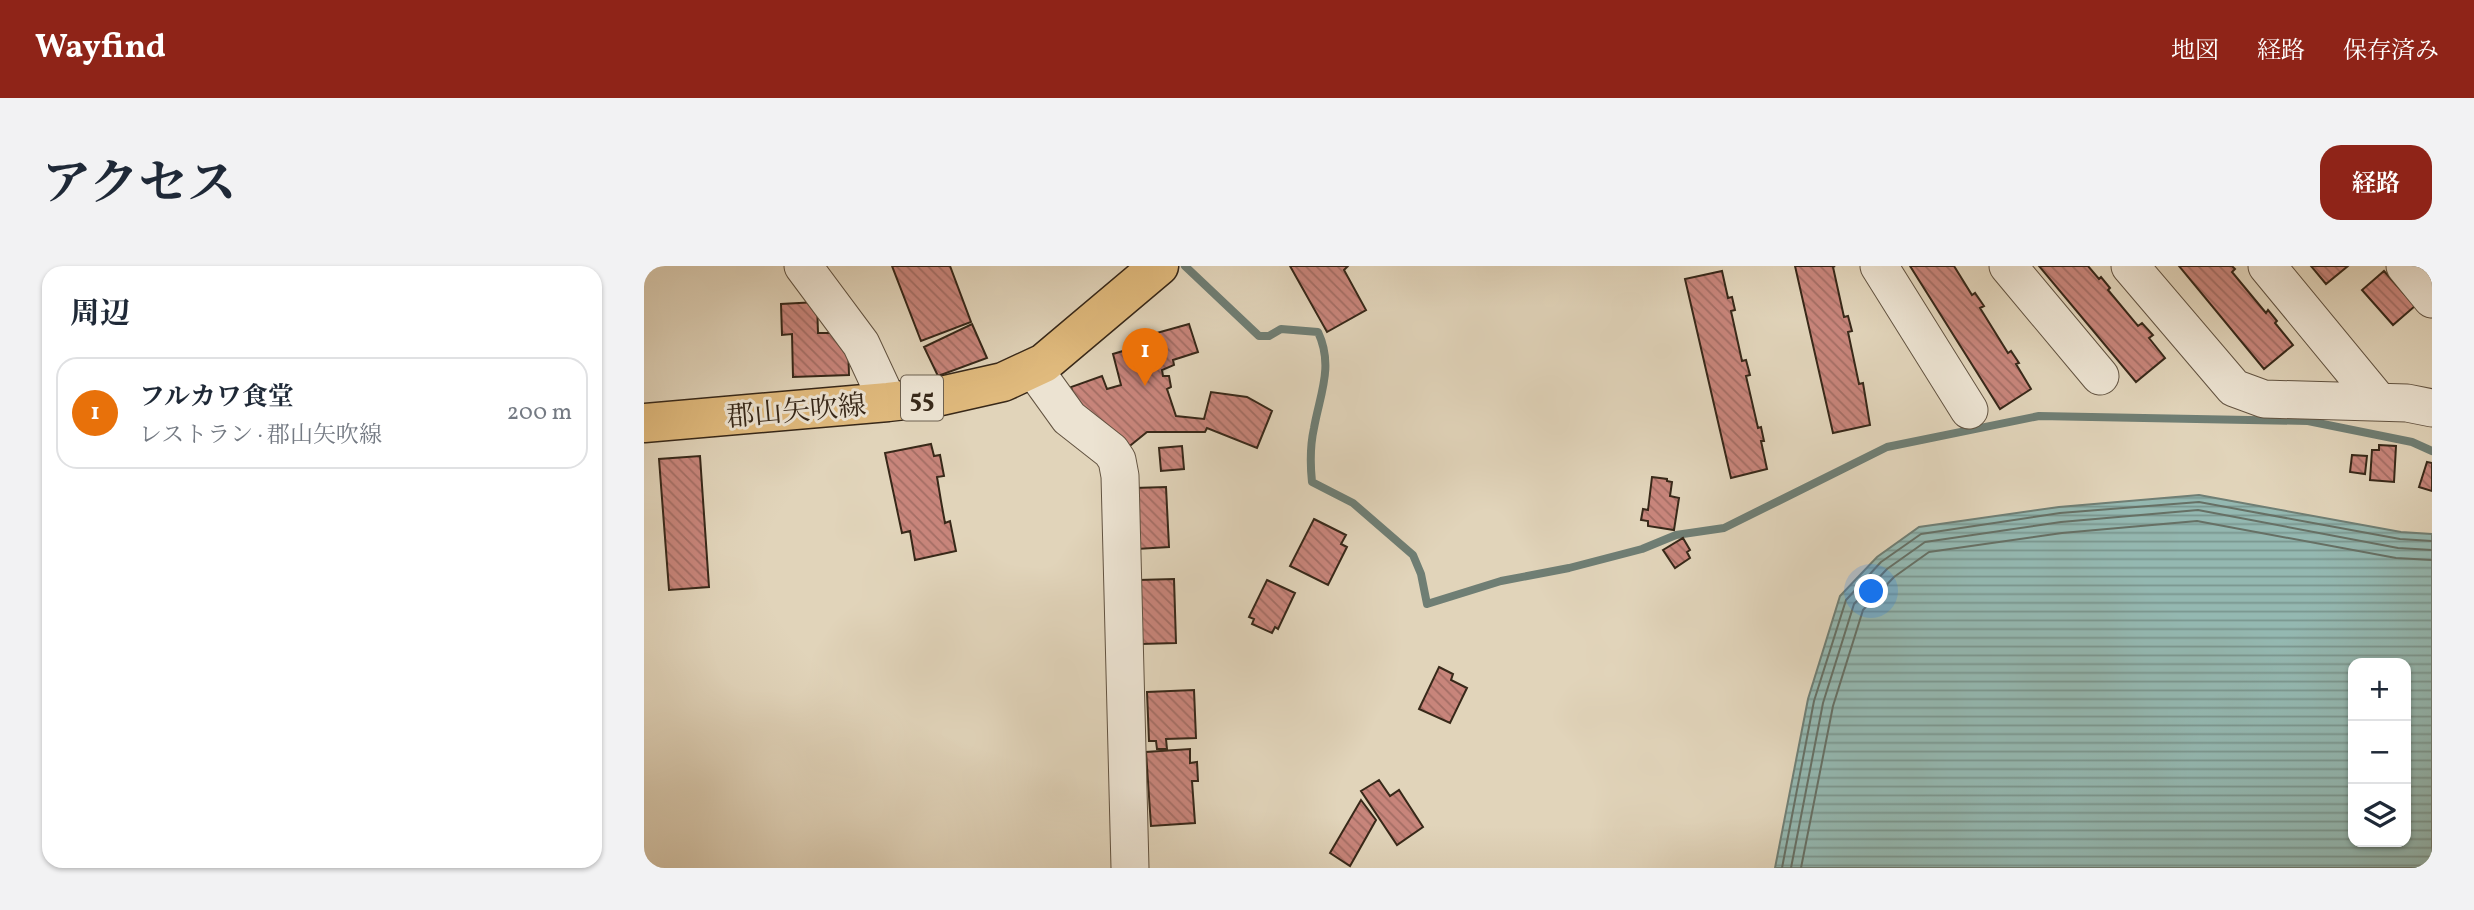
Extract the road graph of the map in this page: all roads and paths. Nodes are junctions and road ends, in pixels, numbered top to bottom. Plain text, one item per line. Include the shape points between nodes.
1 (803, 266) edge
2 (1159, 266) edge
3 (1879, 266) edge
4 (2008, 266) edge
5 (2130, 266) edge
6 (2267, 266) edge
7 (2405, 266) edge
8 (2432, 299) edge
9 (1033, 368) junction
10 (2100, 376) dead end
11 (888, 402) junction
12 (2379, 402) junction
13 (2432, 408) edge
14 (1969, 410) dead end
15 (644, 423) edge
16 (1130, 868) edge

1 - 11 street via 861,344
2 - 9 main road, 郡山矢吹線 / 55
3 - 14 street
4 - 10 street
5 - 12 street via 2234,388 2264,399
6 - 12 street
7 - 8 street
9 - 11 main road, 郡山矢吹線 / 55 via 1003,382
9 - 16 street via 1069,418 1117,460
11 - 15 main road, 郡山矢吹線 / 55
12 - 13 street

